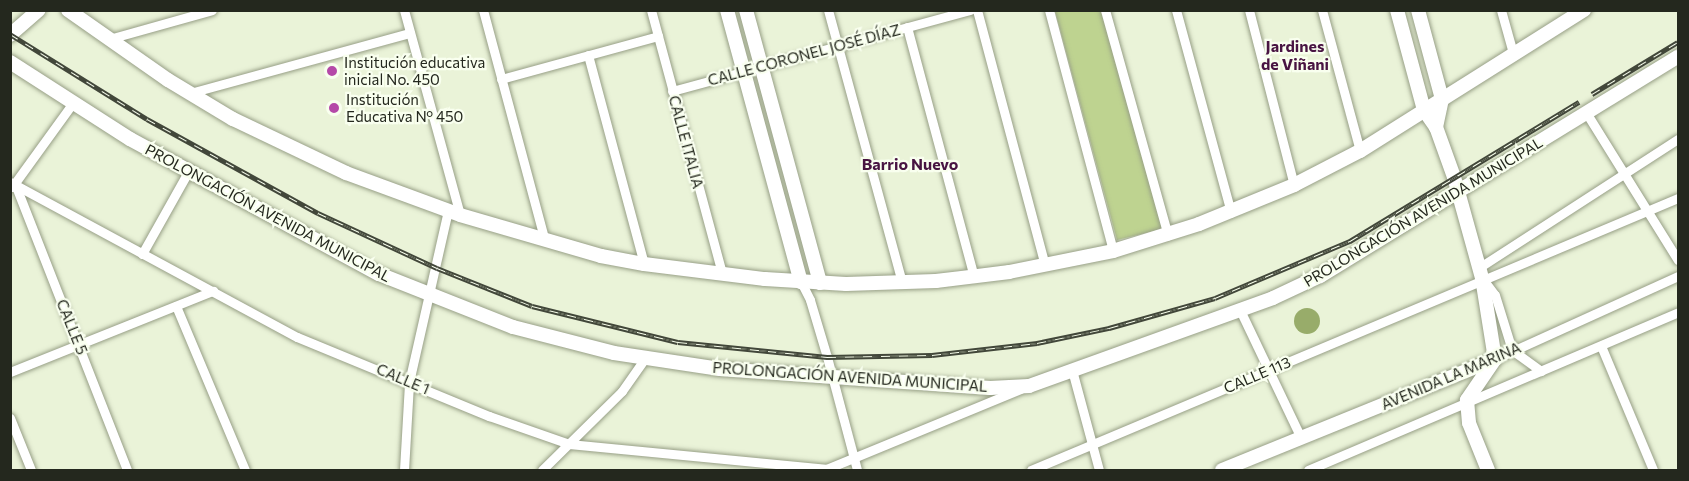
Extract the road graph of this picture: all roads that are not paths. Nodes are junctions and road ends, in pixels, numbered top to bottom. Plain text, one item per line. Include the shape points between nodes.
1 (39, 10) edge
2 (68, 10) edge
3 (212, 10) edge
4 (404, 10) edge
5 (651, 10) edge
6 (727, 10) edge
7 (746, 10) edge
8 (828, 10) edge
9 (970, 10) edge
10 (977, 10) edge
11 (1049, 10) edge
12 (1106, 10) edge
13 (1176, 10) edge
14 (1249, 10) edge
15 (1322, 10) edge
16 (1397, 10) edge
17 (1418, 10) edge
18 (1502, 10) edge
19 (485, 11) edge
20 (1579, 12) edge
21 (907, 27) junction
22 (410, 33) junction
23 (10, 35) edge
24 (658, 36) junction
25 (109, 39) junction
26 (838, 46) junction
27 (1513, 52) junction
28 (588, 55) junction
29 (1678, 57) edge
30 (10, 62) edge
31 (762, 67) junction
32 (743, 72) junction
33 (501, 79) junction
34 (672, 91) junction
35 (190, 93) junction
36 (1442, 99) junction
37 (72, 104) junction
38 (1424, 110) junction
39 (1587, 114) junction
40 (1436, 127) junction
41 (1678, 139) edge
42 (1360, 151) junction
43 (188, 172) junction
44 (1621, 173) junction
45 (12, 185) edge
46 (1294, 185) junction
47 (1459, 191) junction
48 (1678, 198) edge
49 (1645, 211) junction
50 (454, 213) junction
51 (1231, 213) junction
52 (1168, 235) junction
53 (545, 241) junction
54 (1113, 251) junction
55 (142, 254) junction
56 (1678, 260) edge
57 (644, 264) junction
58 (1046, 266) junction
59 (1481, 272) junction
60 (722, 274) junction
61 (1678, 276) edge
62 (974, 277) junction
63 (801, 282) junction
64 (902, 282) junction
65 (820, 283) junction
66 (213, 291) junction
67 (432, 294) junction
68 (810, 300) junction
69 (176, 306) junction
70 (1240, 310) junction
71 (1678, 312) edge
72 (78, 342) junction
73 (1601, 346) junction
74 (1512, 350) junction
75 (645, 359) junction
76 (1495, 359) junction
77 (1072, 370) junction
78 (1270, 371) junction
79 (1541, 371) junction
80 (10, 372) edge
81 (833, 379) junction
82 (409, 382) junction
83 (1029, 386) junction
84 (1467, 400) junction
85 (10, 418) edge
86 (1301, 438) junction
87 (568, 444) junction
88 (1092, 444) junction
89 (854, 460) junction
90 (1320, 468) edge
91 (546, 469) edge
92 (826, 470) edge
93 (31, 471) edge
94 (127, 471) edge
95 (245, 471) edge
96 (404, 471) edge
97 (857, 471) edge
98 (1031, 471) edge
99 (1099, 471) edge
100 (1222, 471) edge
101 (1308, 471) edge
102 (1488, 471) edge
103 (1653, 471) edge

1 - 23 street
2 - 25 street
3 - 25 street
4 - 22 street
5 - 24 street, CALLE ITALIA
6 - 32 street
7 - 31 street
8 - 26 street
9 - 21 street, CALLE CORONEL JOSÉ DÍAZ
10 - 58 street
11 - 54 street
12 - 52 street
13 - 51 street
14 - 46 street
15 - 42 street
16 - 38 street
17 - 36 street
18 - 27 street
19 - 33 street
20 - 27 street
21 - 26 street, CALLE CORONEL JOSÉ DÍAZ
21 - 62 street
22 - 35 street
22 - 50 street
24 - 28 street
24 - 34 street, CALLE ITALIA
25 - 35 street
26 - 31 street, CALLE CORONEL JOSÉ DÍAZ
26 - 64 street
27 - 36 street
28 - 33 street
28 - 57 street
29 - 39 street, PROLONGACIÓN AVENIDA MUNICIPAL
30 - 37 street, PROLONGACIÓN AVENIDA MUNICIPAL
31 - 32 street, CALLE CORONEL JOSÉ DÍAZ
31 - 65 street
32 - 34 street, CALLE CORONEL JOSÉ DÍAZ
32 - 63 street
33 - 53 street
34 - 60 street, CALLE ITALIA
35 - 50 street via 289,147
36 - 38 street
36 - 40 street
37 - 43 street, PROLONGACIÓN AVENIDA MUNICIPAL
37 - 45 street
38 - 40 street
38 - 42 street
39 - 44 street
39 - 47 street, PROLONGACIÓN AVENIDA MUNICIPAL
40 - 47 street
41 - 44 street
42 - 46 street
43 - 55 street
43 - 67 street, PROLONGACIÓN AVENIDA MUNICIPAL via 379,274
44 - 49 street
44 - 59 street
45 - 55 street, CALLE 1
45 - 72 street, CALLE 5
46 - 51 street
47 - 59 street
47 - 70 street, PROLONGACIÓN AVENIDA MUNICIPAL via 1320,276
48 - 49 street
49 - 56 street
49 - 59 street
50 - 53 street
50 - 67 street
51 - 52 street
52 - 54 street
53 - 57 street
54 - 58 street
55 - 66 street, CALLE 1
57 - 60 street
58 - 62 street
59 - 74 street via 1495,295
59 - 76 street
59 - 78 street, CALLE 113
60 - 63 street
61 - 74 street, AVENIDA LA MARINA
62 - 64 street
63 - 65 street
63 - 68 street
64 - 65 street
65 - 68 street
66 - 69 street
66 - 82 street, CALLE 1 via 297,337
67 - 75 street, PROLONGACIÓN AVENIDA MUNICIPAL via 513,327
67 - 82 street
68 - 81 street
69 - 72 street
69 - 95 street
70 - 77 street, PROLONGACIÓN AVENIDA MUNICIPAL
70 - 78 street
71 - 73 street, AVENIDA LA MARINA
72 - 80 street
72 - 94 street, CALLE 5
73 - 79 street, AVENIDA LA MARINA
73 - 103 street
74 - 76 street, AVENIDA LA MARINA
74 - 79 street
75 - 81 street, PROLONGACIÓN AVENIDA MUNICIPAL
75 - 87 street via 622,391
76 - 84 street
76 - 86 street, AVENIDA LA MARINA
77 - 83 street, PROLONGACIÓN AVENIDA MUNICIPAL
77 - 88 street
78 - 86 street
78 - 88 street, CALLE 113
79 - 84 street, AVENIDA LA MARINA
81 - 83 street, PROLONGACIÓN AVENIDA MUNICIPAL via 990,388
81 - 89 street
82 - 87 street, CALLE 1
82 - 96 street
83 - 89 street
84 - 90 street, AVENIDA LA MARINA
84 - 102 street via 1468,423
85 - 93 street
86 - 100 street, AVENIDA LA MARINA
87 - 91 street
87 - 92 street, CALLE 1
88 - 98 street, CALLE 113
88 - 99 street
89 - 92 street
89 - 97 street
90 - 101 street, AVENIDA LA MARINA

